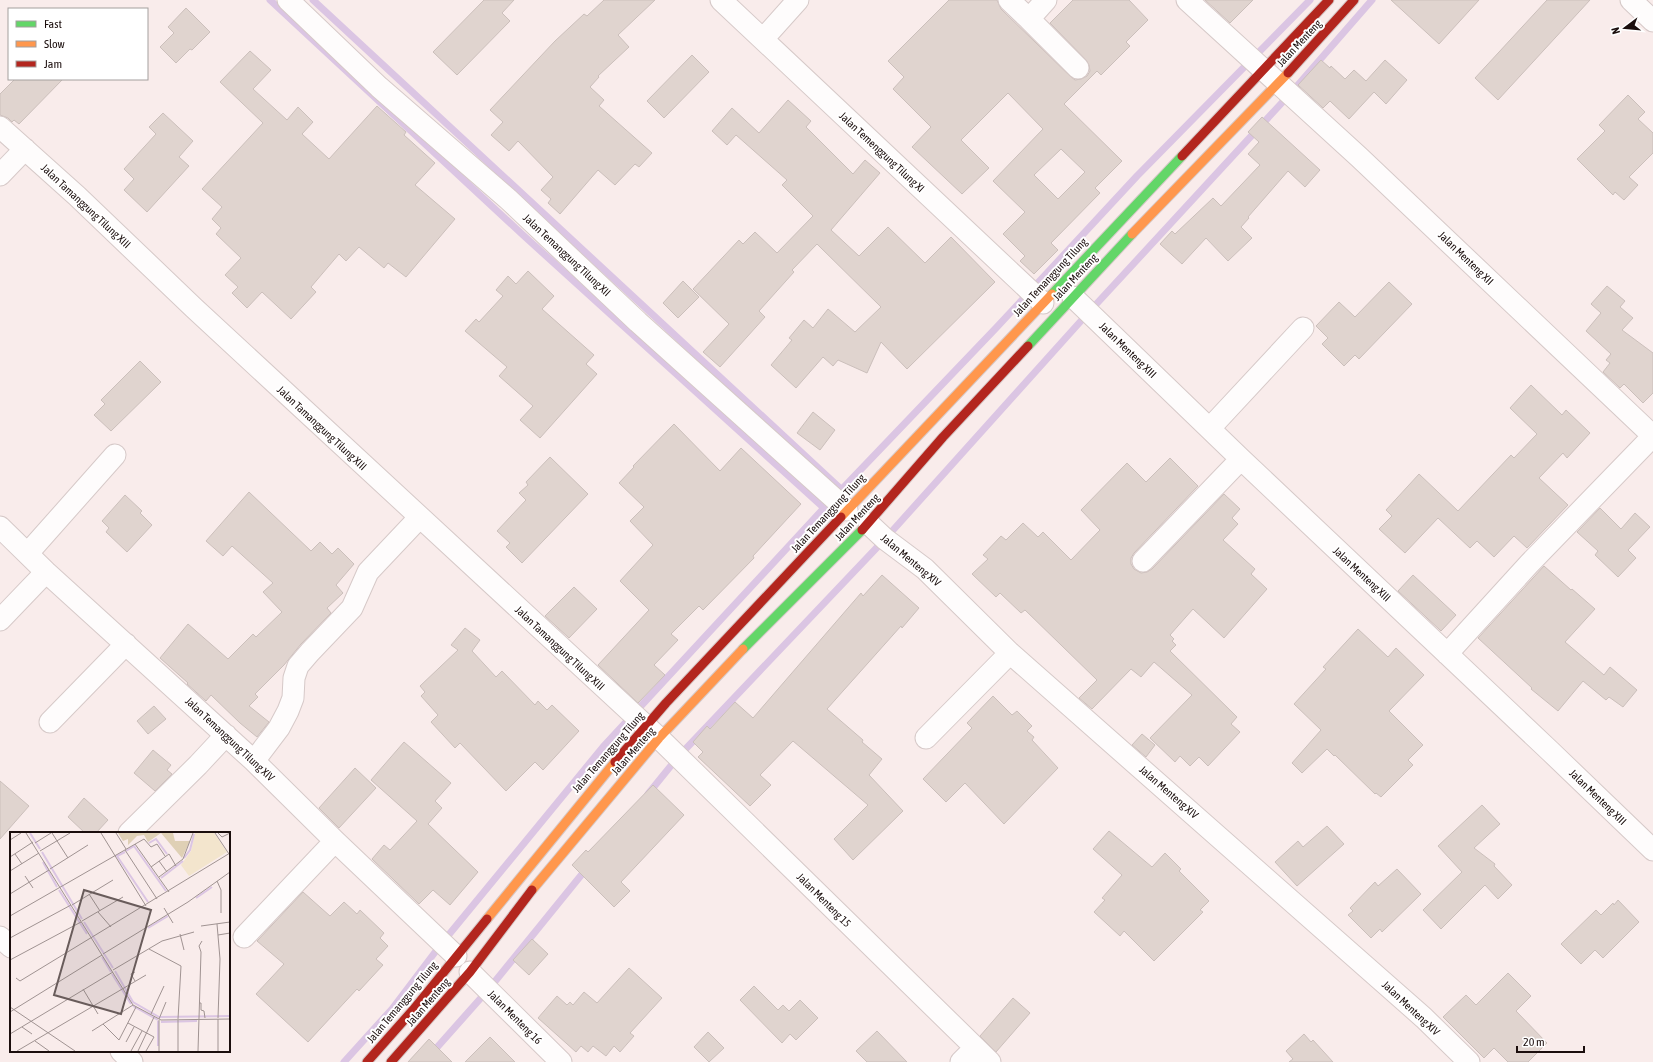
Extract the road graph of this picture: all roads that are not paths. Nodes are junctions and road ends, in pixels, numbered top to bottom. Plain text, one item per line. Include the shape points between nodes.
1 (288, 0) edge
2 (721, 0) edge
3 (798, 0) edge
4 (1009, 0) edge
5 (1046, 0) edge
6 (1187, 0) edge
7 (1329, 0) edge
8 (1354, 0) edge
9 (1631, 0) edge
10 (1029, 19) junction
11 (1653, 21) edge
12 (763, 39) junction
13 (1078, 68) dead end
14 (1270, 77) junction
15 (0, 127) edge
16 (25, 149) junction
17 (0, 175) edge
18 (1073, 297) junction
19 (1043, 303) junction
20 (1303, 328) dead end
21 (1210, 428) junction
22 (1653, 436) edge
23 (115, 455) dead end
24 (1241, 459) junction
25 (847, 510) junction
26 (419, 518) junction
27 (869, 524) junction
28 (0, 527) edge
29 (28, 552) junction
30 (1143, 561) dead end
31 (46, 572) junction
32 (0, 620) edge
33 (126, 644) junction
34 (1010, 653) junction
35 (1447, 654) junction
36 (50, 722) dead end
37 (653, 733) junction
38 (226, 735) junction
39 (926, 738) dead end
40 (254, 761) junction
41 (130, 832) edge
42 (335, 841) junction
43 (1653, 850) edge
44 (0, 937) edge
45 (244, 937) dead end
46 (10, 947) edge
47 (456, 956) junction
48 (470, 972) junction
49 (122, 1052) edge
50 (968, 1055) edge
51 (132, 1062) edge
52 (367, 1062) edge
53 (391, 1062) edge
54 (561, 1062) edge
55 (990, 1062) edge
56 (1469, 1062) edge

1 - 25 street, Jalan Temanggung Tilung XII via 379,87 508,199 638,322
2 - 12 street, Jalan Temenggung Tilung XI
3 - 12 street
4 - 10 street
5 - 10 street
6 - 14 street, Jalan Menteng XII
7 - 14 street, Jalan Temanggung Tilung
8 - 14 street, Jalan Menteng
9 - 11 street
10 - 13 street
12 - 19 street, Jalan Temenggung Tilung XI
14 - 18 street, Jalan Menteng via 1176,187
14 - 19 street, Jalan Temanggung Tilung via 1171,165
14 - 22 street, Jalan Menteng XII via 1439,232
15 - 16 street, Jalan Tamanggung Tilung XIII
16 - 17 street
16 - 26 street, Jalan Tamanggung Tilung XIII
18 - 21 street, Jalan Menteng XIII
18 - 27 street, Jalan Menteng via 943,437
19 - 25 street, Jalan Temanggung Tilung
20 - 21 street
21 - 24 street, Jalan Menteng XIII
22 - 35 street via 1529,564
23 - 29 street
24 - 30 street
24 - 35 street, Jalan Menteng XIII
25 - 37 street, Jalan Temanggung Tilung via 666,703
26 - 37 street, Jalan Tamanggung Tilung XIII
26 - 40 street via 368,572 352,608 298,666 294,678 293,698 288,711
27 - 34 street, Jalan Menteng XIV via 925,569
27 - 37 street, Jalan Menteng
28 - 29 street, Jalan Temanggung Tilung XIV
29 - 31 street, Jalan Temanggung Tilung XIV
31 - 32 street
31 - 33 street, Jalan Temanggung Tilung XIV
33 - 36 street
33 - 38 street, Jalan Temanggung Tilung XIV
34 - 39 street
34 - 56 street, Jalan Menteng XIV via 1249,862 1424,1018
35 - 43 street, Jalan Menteng XIII
37 - 47 street, Jalan Temanggung Tilung via 585,797
37 - 48 street, Jalan Menteng
37 - 50 street, Jalan Menteng 15
38 - 40 street, Jalan Temanggung Tilung XIV
38 - 41 street
40 - 42 street, Jalan Temanggung Tilung XIV
42 - 45 street
42 - 47 street, Jalan Temanggung Tilung XIV
44 - 46 street
47 - 52 street, Jalan Temanggung Tilung
48 - 53 street, Jalan Menteng
48 - 54 street, Jalan Menteng 16
49 - 51 street
50 - 55 street, Jalan Menteng 15

